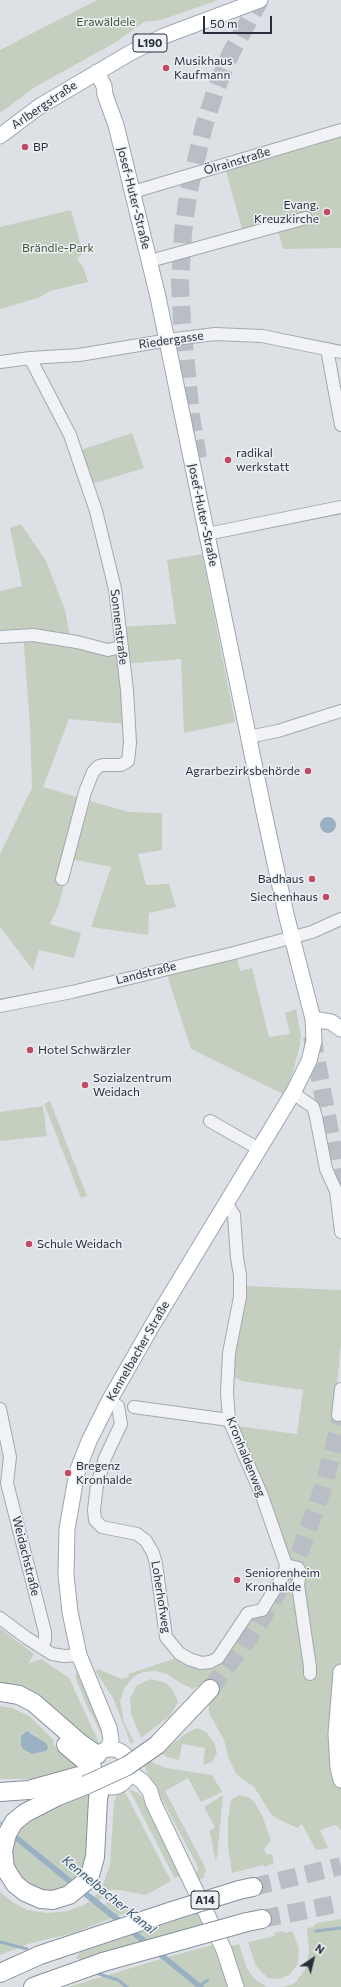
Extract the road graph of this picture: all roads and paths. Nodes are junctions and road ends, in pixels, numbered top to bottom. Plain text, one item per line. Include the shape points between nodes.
1 (260, 0) edge
2 (93, 74) junction
3 (341, 130) edge
4 (0, 136) edge
5 (133, 192) junction
6 (306, 218) dead end
7 (150, 261) junction
8 (167, 340) junction
9 (327, 349) junction
10 (341, 352) edge
11 (30, 358) junction
12 (0, 362) edge
13 (341, 425) edge
14 (341, 506) edge
15 (207, 534) junction
16 (0, 637) edge
17 (121, 647) junction
18 (341, 711) edge
19 (248, 737) junction
20 (62, 879) dead end
21 (341, 919) edge
22 (292, 937) junction
23 (0, 1006) edge
24 (314, 1026) junction
25 (341, 1030) edge
26 (293, 1093) junction
27 (210, 1121) dead end
28 (259, 1149) junction
29 (227, 1204) junction
30 (341, 1232) edge
31 (341, 1389) edge
32 (109, 1401) junction
33 (134, 1407) dead end
34 (0, 1408) edge
35 (338, 1415) dead end
36 (229, 1420) junction
37 (5, 1462) edge
38 (286, 1565) junction
39 (0, 1618) edge
40 (42, 1648) junction
41 (79, 1654) junction
42 (341, 1672) edge
43 (310, 1674) dead end
44 (210, 1689) tunnel mouth
45 (0, 1692) edge
46 (0, 1702) edge
47 (103, 1772) junction
48 (341, 1780) edge
49 (55, 1783) junction
50 (0, 1784) edge
51 (1, 1798) edge
52 (0, 1884) edge
53 (246, 1889) tunnel mouth
54 (83, 1891) junction
55 (254, 1921) tunnel mouth
56 (40, 1955) junction
57 (0, 1968) edge
58 (0, 1973) edge
59 (33, 1987) edge
60 (236, 1987) edge

1 - 2 main road, L190 via 164,36
2 - 4 main road, Arlbergstraße / L190 via 40,106
2 - 5 main road, Josef-Huter-Straße via 97,89 105,95 116,125
3 - 5 street, Ölrainstraße
5 - 7 main road, Josef-Huter-Straße
6 - 7 street
7 - 8 main road, Josef-Huter-Straße
8 - 9 street, Riedergasse via 238,334 262,336
8 - 11 street, Riedergasse via 79,355
8 - 15 main road, Josef-Huter-Straße
9 - 10 street, Riedergasse
9 - 13 street
11 - 12 street, Riedergasse
11 - 17 street, Sonnenstraße via 70,435 96,511 115,590
14 - 15 street
15 - 19 main road, Josef-Huter-Straße
16 - 17 street via 33,635 108,650
17 - 20 street, Sonnenstraße via 127,690 130,743 128,761 121,765 103,764 93,772 85,792
18 - 19 street via 278,731
19 - 22 main road, Josef-Huter-Straße
21 - 22 street, Landstraße via 312,932
22 - 23 street, Landstraße via 72,992
22 - 24 main road, Josef-Huter-Straße
24 - 25 main road
24 - 26 main road, Kennelbacher Straße via 309,1061
26 - 28 main road, Kennelbacher Straße
26 - 30 street via 312,1107 316,1117 326,1169 336,1191
27 - 28 street
28 - 29 main road, Kennelbacher Straße
29 - 32 main road, Kennelbacher Straße
29 - 36 street, Kronhaldenweg via 234,1215 240,1275 240,1297 227,1368
31 - 35 street
32 - 38 street, Loherhofweg via 118,1406 121,1424 105,1458 97,1484 95,1520 102,1527 138,1534 149,1545 156,1564 166,1637 179,1653 201,1663 218,1658 248,1613 262,1610 284,1574
32 - 41 main road, Kennelbacher Straße via 77,1472 67,1529 66,1575 70,1612
33 - 36 street
34 - 37 street, Weidachstraße via 10,1457
36 - 38 street, Kronhaldenweg via 262,1496
37 - 40 street, Weidachstraße via 45,1632
38 - 43 street via 298,1568 300,1572 298,1585
39 - 40 street
40 - 41 street via 60,1656
41 - 47 main road, Kennelbacher Straße via 111,1734
42 - 48 main road via 336,1734
44 - 47 highway, bridge via 186,1716 127,1766
45 - 47 highway via 18,1695 34,1703 81,1744
46 - 47 highway via 15,1704 33,1715 75,1754
47 - 49 highway
47 - 51 highway via 33,1798
47 - 54 highway via 98,1799 95,1858
47 - 54 highway via 25,1813 14,1822 2,1851 7,1873 25,1892 47,1900
47 - 60 main road via 140,1789 153,1802 224,1950
49 - 50 highway
49 - 51 highway
52 - 54 highway via 14,1898 32,1907 54,1910 71,1905
53 - 56 highway, A14, bridge
55 - 59 highway, bridge via 103,1962
56 - 57 highway
56 - 58 highway, A14

